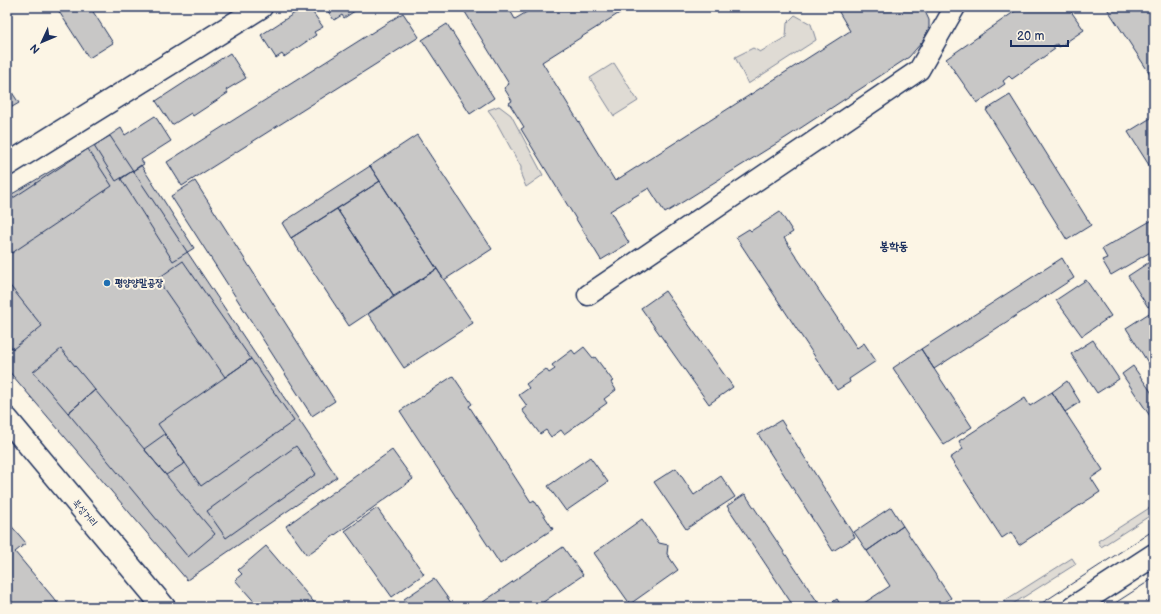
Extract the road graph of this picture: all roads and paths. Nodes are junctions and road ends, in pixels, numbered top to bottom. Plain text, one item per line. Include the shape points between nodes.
1 (261, 7) edge
2 (955, 7) edge
3 (7, 165) edge
4 (588, 295) dead end
5 (7, 419) edge
6 (1154, 555) edge
7 (164, 607) edge
8 (1074, 607) edge

1 - 3 main road
2 - 4 street via 919,70
5 - 7 main road, 북성거리
6 - 8 main road

